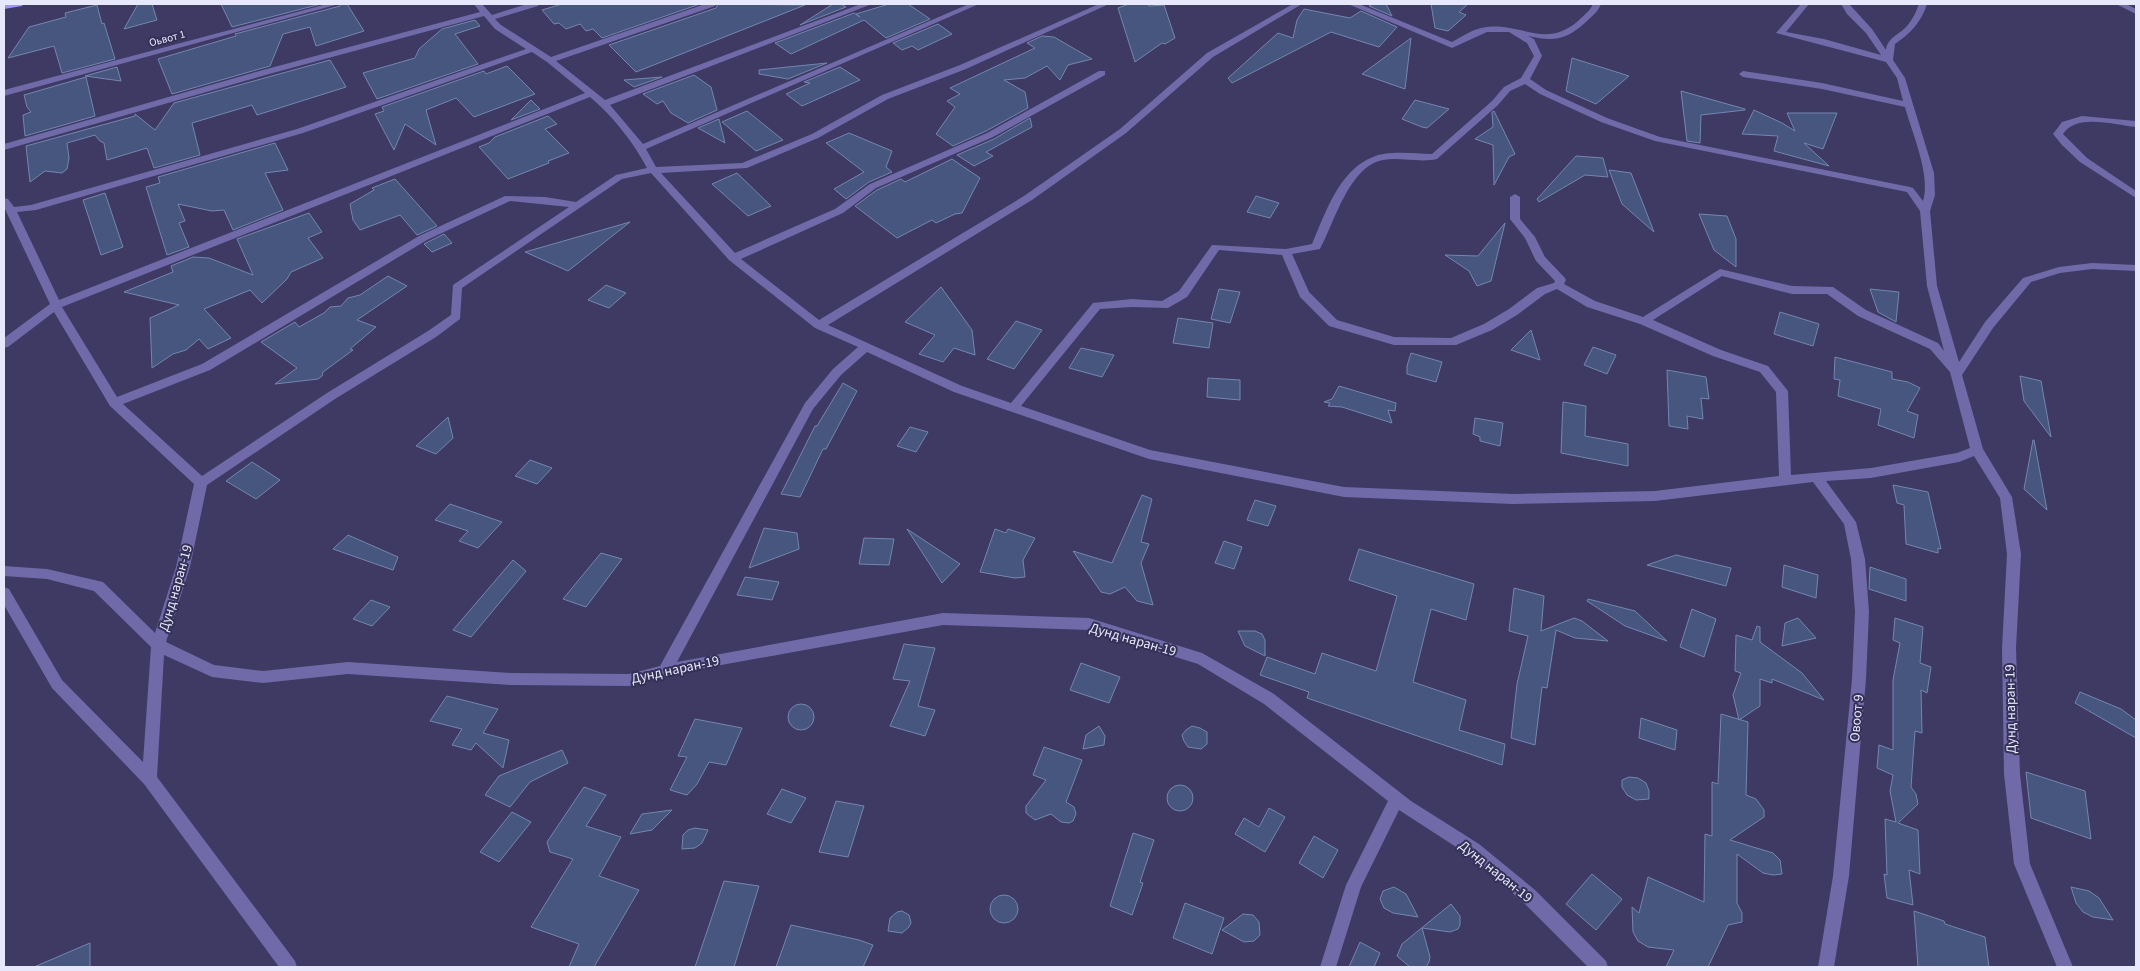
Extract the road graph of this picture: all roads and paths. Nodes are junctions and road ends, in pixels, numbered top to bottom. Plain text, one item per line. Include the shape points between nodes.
1 (18, 4) edge
2 (335, 4) edge
3 (535, 4) edge
4 (712, 4) edge
5 (868, 4) edge
6 (975, 4) edge
7 (1105, 4) edge
8 (1298, 4) edge
9 (1352, 4) edge
10 (1597, 4) edge
11 (1805, 4) edge
12 (1845, 4) edge
13 (1923, 4) edge
14 (2120, 4) edge
15 (4, 7) edge
16 (484, 12) edge
17 (2136, 12) edge
18 (1512, 30) junction
19 (533, 49) junction
20 (550, 60) junction
21 (1889, 60) junction
22 (1102, 73) dead end
23 (1742, 74) dead end
24 (1525, 80) junction
25 (4, 93) edge
26 (590, 94) junction
27 (604, 104) junction
28 (1909, 104) junction
29 (2136, 124) edge
30 (4, 147) edge
31 (641, 148) junction
32 (653, 170) junction
33 (2136, 195) edge
34 (1515, 197) dead end
35 (7, 206) edge
36 (578, 206) junction
37 (1925, 211) junction
38 (1286, 252) junction
39 (733, 258) junction
40 (2136, 268) edge
41 (1558, 285) junction
42 (56, 305) junction
43 (1644, 321) junction
44 (819, 325) junction
45 (4, 344) edge
46 (865, 346) junction
47 (1956, 375) junction
48 (114, 403) junction
49 (1013, 408) junction
50 (1977, 450) junction
51 (1817, 479) junction
52 (1785, 480) junction
53 (201, 483) junction
54 (4, 571) edge
55 (4, 593) edge
56 (158, 645) junction
57 (665, 670) junction
58 (149, 779) junction
59 (1397, 799) junction
60 (289, 967) edge
61 (1328, 967) edge
62 (1600, 967) edge
63 (1826, 967) edge
64 (2065, 967) edge

1 - 15 main road
2 - 25 street, Оьвот 1
3 - 16 street
4 - 20 street
5 - 27 street
6 - 31 street
7 - 32 street via 885,98 815,136 744,166
8 - 44 street via 1210,55 1123,131 1028,198
9 - 18 street via 1452,45 1487,29
10 - 18 street via 1570,33 1558,37 1551,39
11 - 21 street via 1780,33
12 - 21 street
13 - 21 street via 1907,33 1891,42
14 - 17 street
16 - 19 street via 498,27
16 - 30 street
18 - 24 street via 1531,41 1538,56
19 - 20 street
19 - 35 street via 300,131 32,208
20 - 26 street
21 - 28 street via 1901,78
22 - 39 street via 990,135 873,186 839,211
23 - 28 street
24 - 37 street via 1543,92 1604,120 1658,139 1910,190
24 - 38 street via 1507,89 1434,157 1377,158 1353,177 1338,199 1316,247
26 - 27 street
26 - 42 street
27 - 31 street
28 - 37 street via 1929,173 1930,195
29 - 33 street via 2082,119 2064,124 2058,134 2082,157
31 - 32 street
32 - 36 street via 619,177
32 - 39 street
34 - 41 street via 1515,220 1530,237 1540,259 1561,280
35 - 42 street
36 - 48 street via 509,198 423,238 206,367
36 - 53 street via 457,287 456,316 432,334 331,396
37 - 47 street, Дунд наран-19 via 1932,286
38 - 41 street via 1304,294 1333,323 1394,341 1452,342 1488,327 1541,291
38 - 49 street via 1216,247 1183,294 1164,305 1097,306
39 - 44 street
40 - 47 street via 2092,266 2059,270 2027,280 1989,325
41 - 43 street via 1592,304
42 - 45 street
42 - 48 street
43 - 47 street via 1720,272 1792,290 1829,290 1862,313 1934,346
43 - 52 street via 1717,353 1764,369 1782,391
44 - 46 street
46 - 49 street via 958,389
46 - 57 street via 837,372 809,406
47 - 50 street, Дунд наран-19
48 - 53 street
49 - 52 street via 1149,454 1344,492 1512,499 1645,496
50 - 51 street via 1959,458
50 - 64 street, Дунд наран-19 via 2006,497 2014,554 2009,648 2012,774 2022,864
51 - 52 street
51 - 63 street, Овоот 9 via 1850,522 1858,559 1862,612 1841,876
53 - 56 street, Дунд наран-19 via 183,567
54 - 56 street via 47,574 98,586
55 - 58 street via 57,684
56 - 57 street, Дунд наран-19 via 212,671 263,677 348,668 584,681 630,680
56 - 58 street
57 - 59 street, Дунд наран-19 via 943,619 1089,624 1202,659 1269,700
58 - 60 street
59 - 61 street via 1354,885
59 - 62 street, Дунд наран-19 via 1473,849 1528,896

